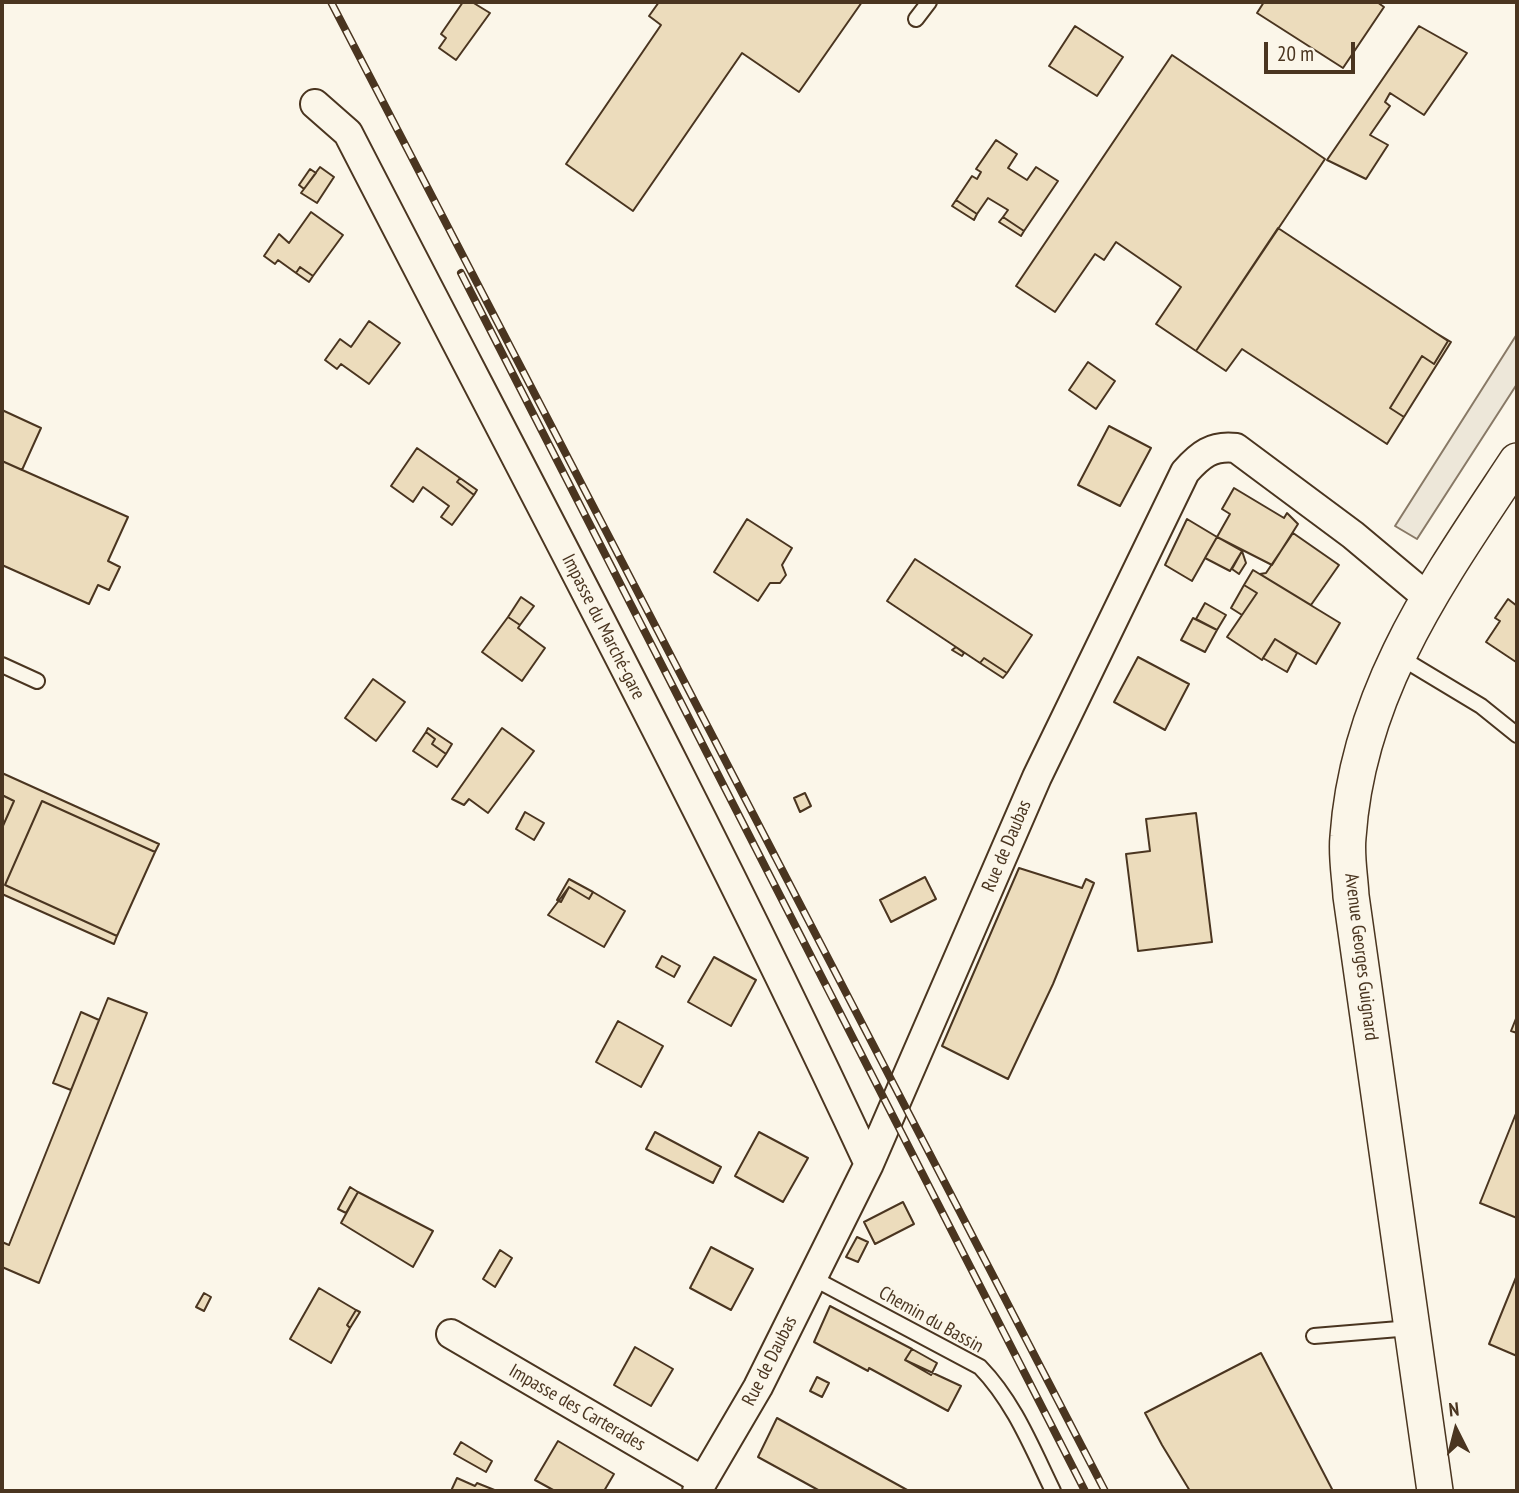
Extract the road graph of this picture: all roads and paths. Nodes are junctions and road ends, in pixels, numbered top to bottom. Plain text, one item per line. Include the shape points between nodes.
1 (929, 2) edge
2 (916, 19) dead end
3 (315, 104) dead end
4 (1517, 461) edge
5 (1427, 597) junction
6 (1397, 655) junction
7 (2, 665) edge
8 (37, 681) dead end
9 (1517, 735) edge
10 (869, 1164) junction
11 (811, 1277) junction
12 (1412, 1328) junction
13 (451, 1334) dead end
14 (1314, 1336) dead end
15 (700, 1486) edge
16 (1053, 1491) edge
17 (1435, 1491) edge

1 - 2 lane
3 - 10 street, Impasse du Marché-gare via 348,133 662,742
4 - 5 street, Avenue Georges Guignard
5 - 6 street, Avenue Georges Guignard
5 - 10 street, Rue de Daubas via 1253,458 1224,446 1200,455 1185,472 1037,776
6 - 9 lane via 1481,706
6 - 12 street, Avenue Georges Guignard via 1369,728 1348,838 1351,896
7 - 8 lane
10 - 11 street, Rue de Daubas
11 - 15 street, Rue de Daubas via 758,1387
11 - 16 lane, Chemin du Bassin via 980,1367 1012,1409
12 - 14 lane
12 - 17 street, Avenue Georges Guignard
13 - 15 street, Impasse des Carterades

